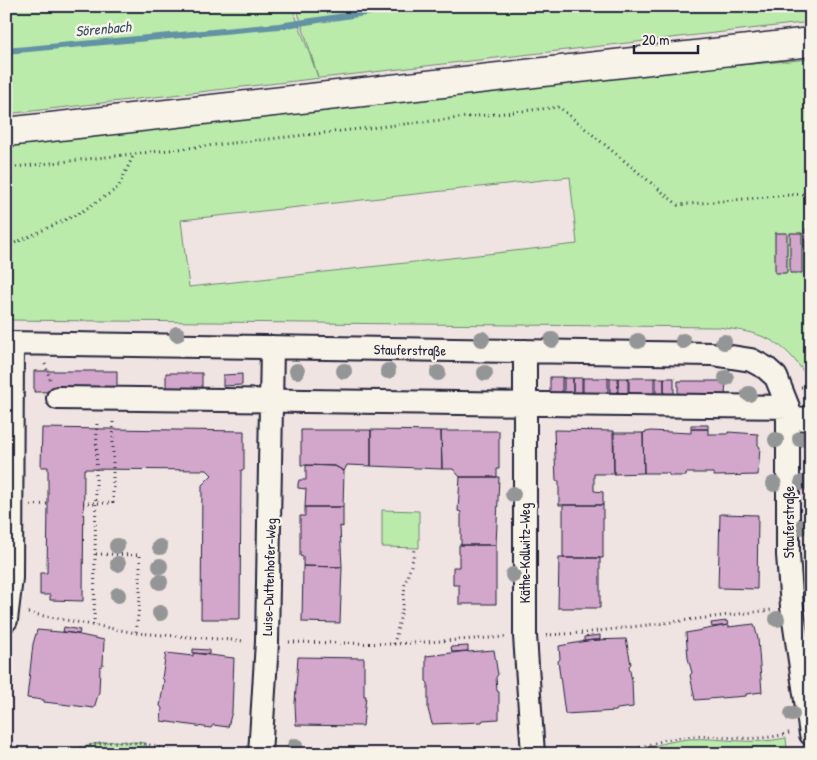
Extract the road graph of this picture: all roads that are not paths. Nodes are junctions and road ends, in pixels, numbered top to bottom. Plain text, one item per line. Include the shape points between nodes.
1 (811, 42) edge
2 (6, 132) edge
3 (9, 343) edge
4 (272, 347) junction
5 (524, 352) junction
6 (58, 398) dead end
7 (272, 401) junction
8 (525, 403) junction
9 (788, 413) junction
10 (811, 419) edge
11 (7, 615) edge
12 (799, 618) edge
13 (810, 730) edge
14 (260, 754) edge
15 (533, 754) edge

1 - 2 street
3 - 4 street, Stauferstraße
3 - 11 street via 11,578
4 - 5 street, Stauferstraße
4 - 7 street, Luise-Duttenhofer-Weg
5 - 8 street, Käthe-Kollwitz-Weg
5 - 9 street, Stauferstraße via 733,356 751,360 776,377
6 - 7 street
7 - 8 street
7 - 14 street, Luise-Duttenhofer-Weg via 267,642
8 - 9 street
8 - 15 street, Käthe-Kollwitz-Weg via 525,636
9 - 10 street
9 - 12 street, Stauferstraße via 788,555
12 - 13 street, Stauferstraße

